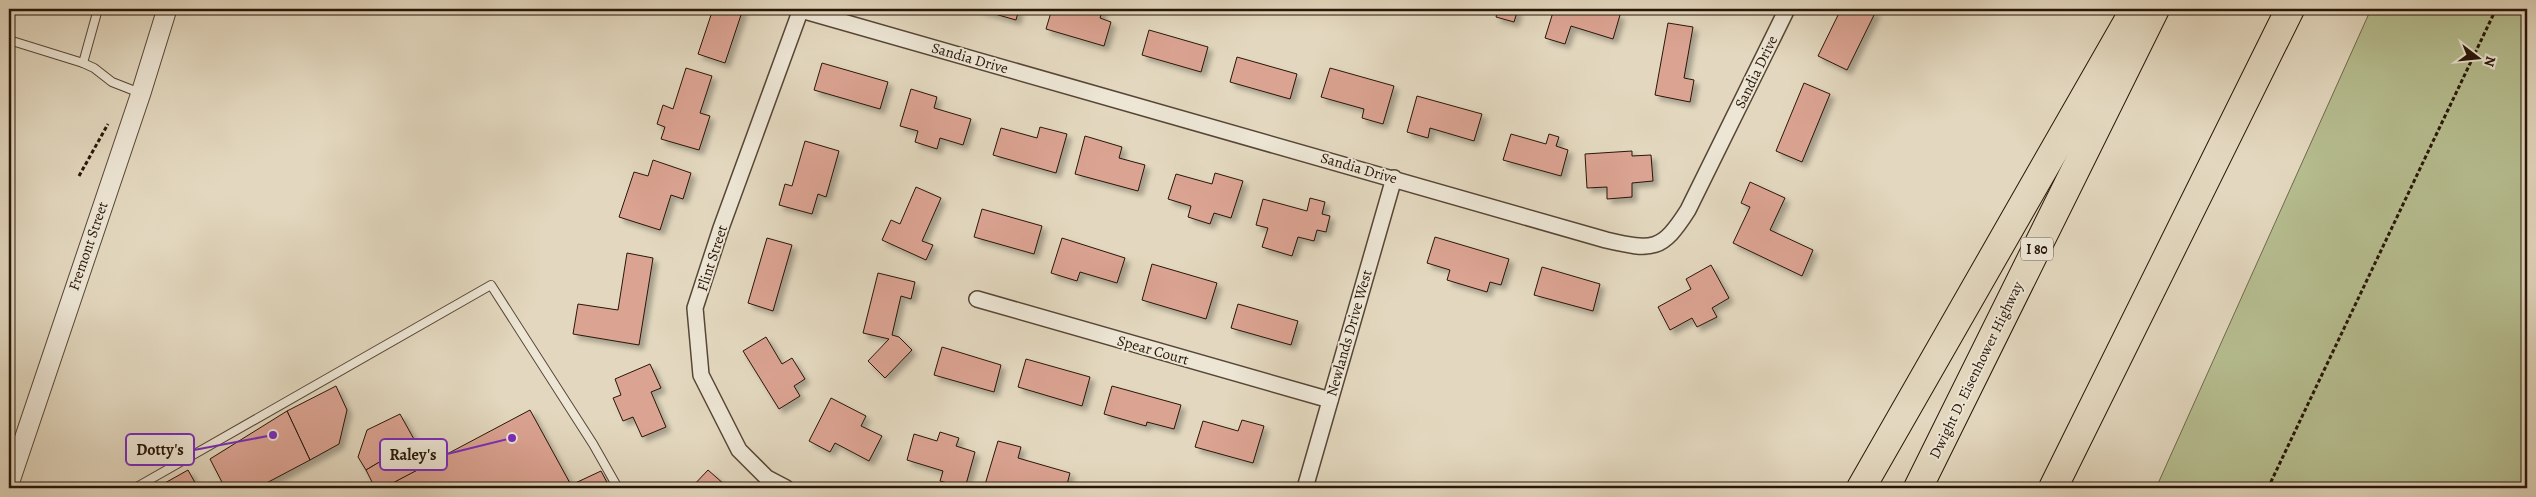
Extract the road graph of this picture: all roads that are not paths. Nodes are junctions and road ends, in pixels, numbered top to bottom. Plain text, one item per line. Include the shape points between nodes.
1 (98, 9) edge
2 (167, 9) edge
3 (801, 9) edge
4 (1787, 9) edge
5 (2135, 9) edge
6 (2154, 9) edge
7 (2290, 9) edge
8 (9, 40) edge
9 (83, 63) junction
10 (141, 94) junction
11 (1394, 178) junction
12 (977, 299) dead end
13 (1330, 400) junction
14 (9, 484) edge
15 (135, 488) edge
16 (618, 488) edge
17 (786, 488) edge
18 (1305, 488) edge
19 (1861, 488) edge
20 (1918, 488) edge
21 (2053, 488) edge

1 - 9 lane
2 - 10 street, Fremont Street
3 - 11 street, Sandia Drive
3 - 17 street, Flint Street via 695,308 701,375 738,450 767,478
4 - 11 street, Sandia Drive via 1688,210 1668,238 1656,245 1642,247 1606,240
5 - 19 highway
6 - 20 highway, Dwight D. Eisenhower Highway / I 80
7 - 21 highway
8 - 9 lane
9 - 10 lane via 112,82
10 - 14 street, Fremont Street
11 - 13 street, Newlands Drive West
12 - 13 street, Spear Court
13 - 18 street, Newlands Drive West
15 - 16 lane via 491,285 594,444

